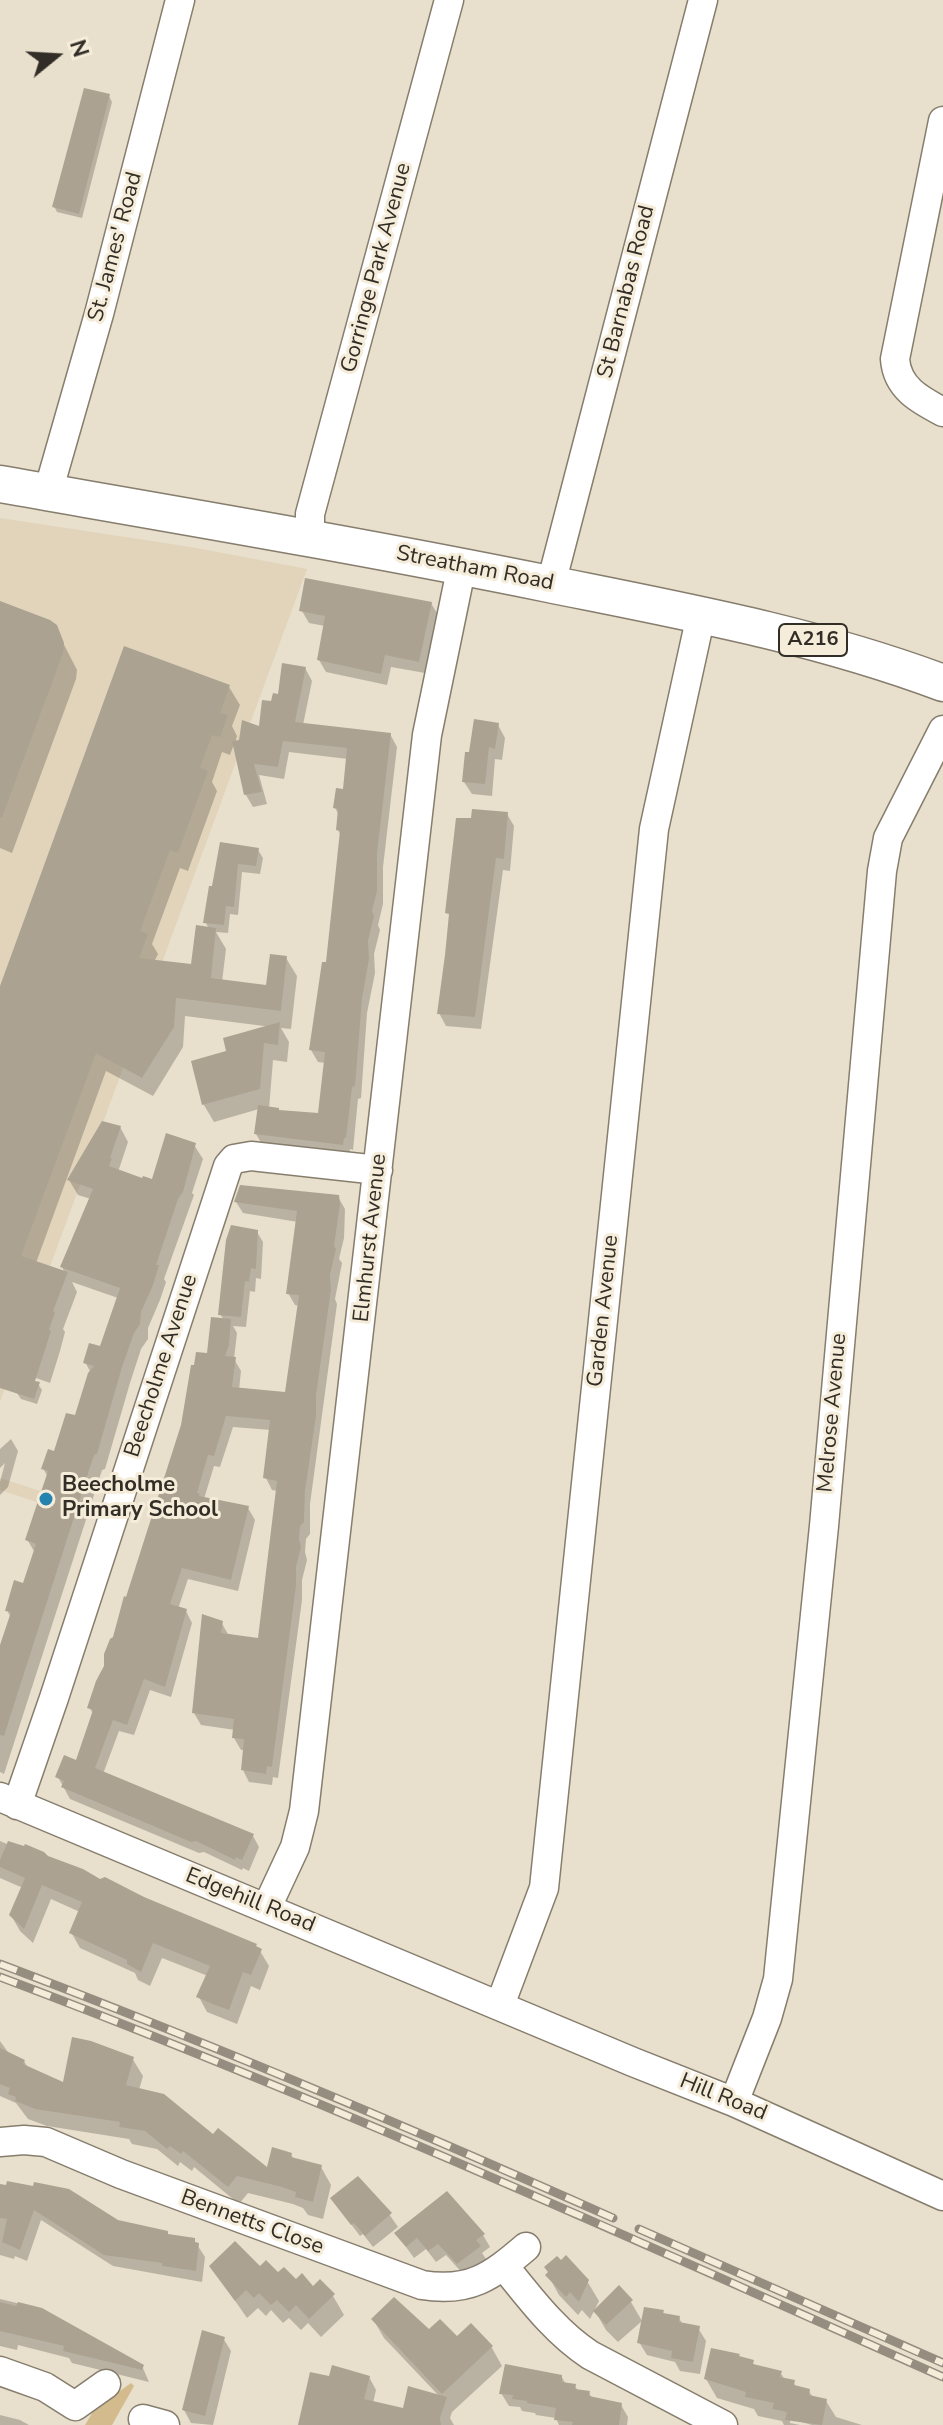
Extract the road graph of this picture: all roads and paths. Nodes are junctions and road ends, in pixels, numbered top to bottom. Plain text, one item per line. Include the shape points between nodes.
1 (180, 0) edge
2 (449, 0) edge
3 (703, 0) edge
4 (943, 121) edge
5 (943, 412) edge
6 (0, 484) edge
7 (48, 492) junction
8 (310, 537) junction
9 (462, 565) junction
10 (551, 584) junction
11 (701, 615) junction
12 (943, 683) edge
13 (943, 730) edge
14 (378, 1170) junction
15 (8, 1801) edge
16 (267, 1907) junction
17 (500, 2005) junction
18 (734, 2102) junction
19 (0, 2142) edge
20 (943, 2196) edge
21 (526, 2247) dead end
22 (504, 2266) junction
23 (0, 2371) edge
24 (106, 2384) dead end
25 (73, 2415) edge
26 (723, 2425) edge

1 - 7 street, St. James' Road
2 - 8 street, Gorringe Park Avenue via 310,514
3 - 10 street, St Barnabas Road
4 - 5 street via 895,359 896,371 912,394
6 - 7 main road, Streatham Road / A216
7 - 8 main road, Streatham Road / A216
8 - 9 main road, Streatham Road / A216
9 - 10 main road, Streatham Road / A216
9 - 14 street, Elmhurst Avenue via 427,735
10 - 11 main road, Streatham Road / A216
11 - 12 main road, Streatham Road / A216 via 816,641
11 - 17 street, Garden Avenue via 654,829 544,1888
13 - 18 street, Melrose Avenue via 888,838 882,871 778,1979
14 - 15 street, Beecholme Avenue via 251,1156 234,1159 228,1166 54,1698
14 - 16 street, Elmhurst Avenue via 304,1811 295,1847
15 - 16 street, Edgehill Road
16 - 17 street, Edgehill Road
17 - 18 street, Hill Road
18 - 20 street, Hill Road
19 - 22 street, Bennetts Close via 46,2142 422,2285 467,2285
21 - 22 street, Bennetts Close
22 - 26 street via 572,2342
23 - 25 street via 45,2387
24 - 25 street

